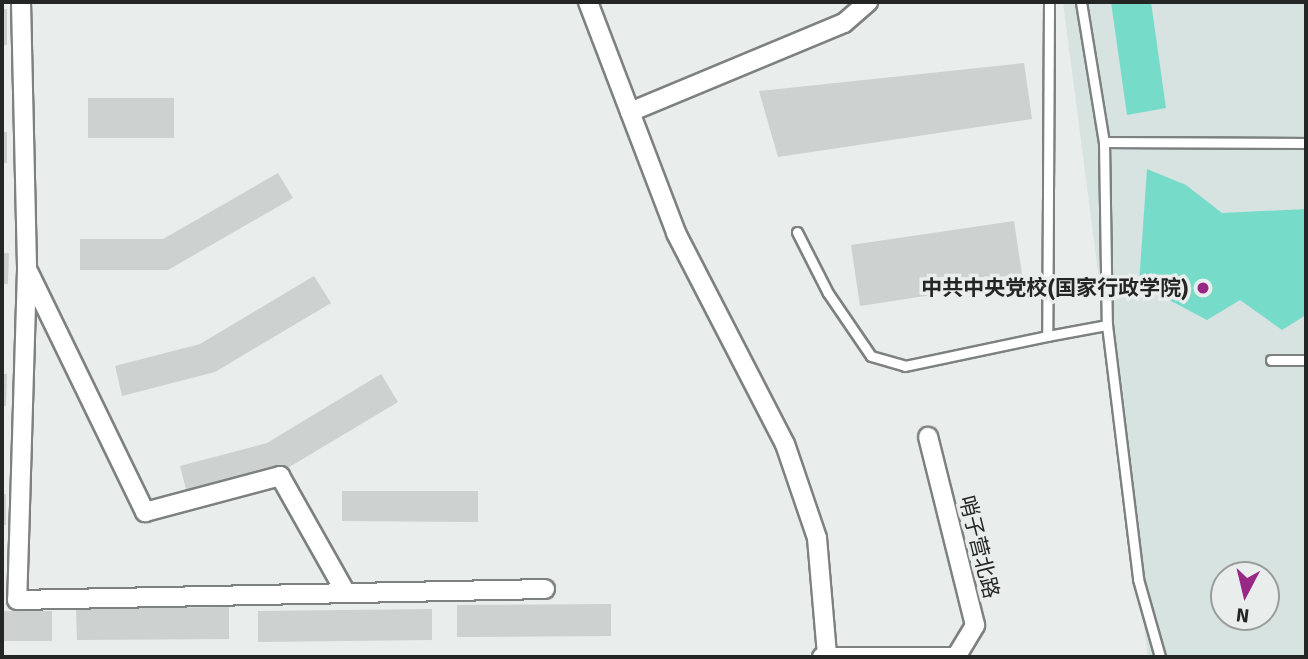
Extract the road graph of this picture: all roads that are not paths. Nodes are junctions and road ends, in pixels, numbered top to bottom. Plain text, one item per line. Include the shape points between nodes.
1 (21, 2) edge
2 (588, 2) edge
3 (868, 2) edge
4 (1049, 2) edge
5 (1081, 2) edge
6 (630, 112) junction
7 (1104, 142) junction
8 (1306, 143) edge
9 (797, 232) dead end
10 (27, 270) junction
11 (1107, 325) junction
12 (1047, 336) junction
13 (1271, 360) dead end
14 (1306, 360) edge
15 (928, 437) dead end
16 (545, 589) dead end
17 (345, 593) junction
18 (824, 656) edge
19 (1160, 657) edge

1 - 10 street
2 - 6 street
3 - 6 street via 844,23
4 - 12 lane
5 - 7 lane
6 - 18 street via 676,233 785,443 817,538
7 - 8 lane
7 - 11 lane
9 - 12 lane via 828,293 871,356 905,366
10 - 17 street via 145,512 279,476
10 - 17 street via 17,600
11 - 12 lane
11 - 19 lane via 1138,579
13 - 14 lane
15 - 18 street, 哨子营北路 via 975,625 957,657
16 - 17 street

